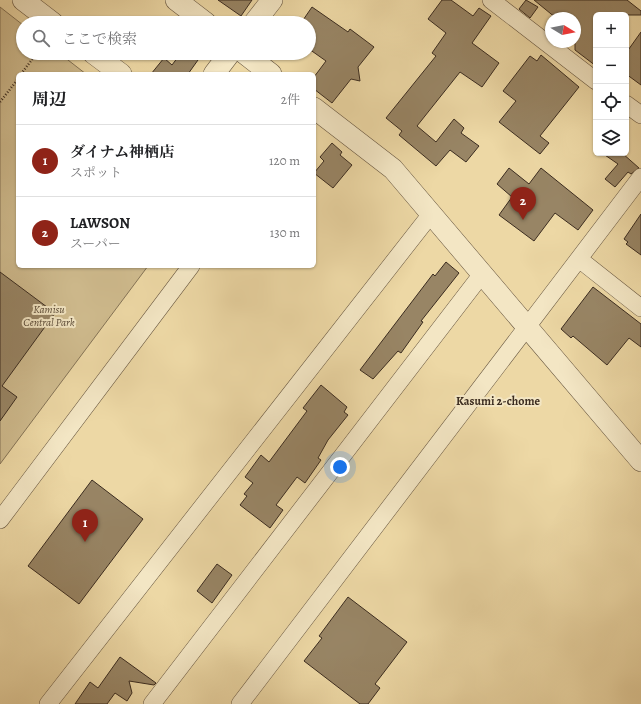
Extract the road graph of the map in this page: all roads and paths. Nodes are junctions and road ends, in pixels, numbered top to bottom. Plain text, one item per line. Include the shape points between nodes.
1 (23, 0) edge
2 (176, 0) edge
3 (272, 0) edge
4 (491, 0) edge
5 (44, 16) edge
6 (197, 16) edge
7 (259, 16) edge
8 (33, 60) edge
9 (102, 60) edge
10 (225, 60) edge
11 (253, 60) edge
12 (24, 72) edge
13 (118, 72) edge
14 (216, 72) edge
15 (268, 72) edge
16 (593, 79) edge
17 (16, 82) edge
18 (0, 102) edge
19 (629, 106) edge
20 (316, 110) edge
21 (641, 115) edge
22 (641, 177) edge
23 (431, 214) junction
24 (579, 259) junction
25 (189, 268) edge
26 (482, 274) junction
27 (641, 308) edge
28 (528, 328) junction
29 (641, 461) edge
30 (0, 520) edge
31 (48, 704) edge
32 (152, 704) edge
33 (240, 704) edge

1 - 5 street
2 - 6 street
3 - 7 street
4 - 16 street
8 - 12 path
9 - 13 street
10 - 14 street
11 - 15 street
17 - 18 path
19 - 21 street
20 - 23 street via 393,169
22 - 24 street
23 - 26 street
23 - 31 street
24 - 27 street
24 - 28 street
25 - 30 street
26 - 28 street
26 - 32 street
28 - 29 street
28 - 33 street

